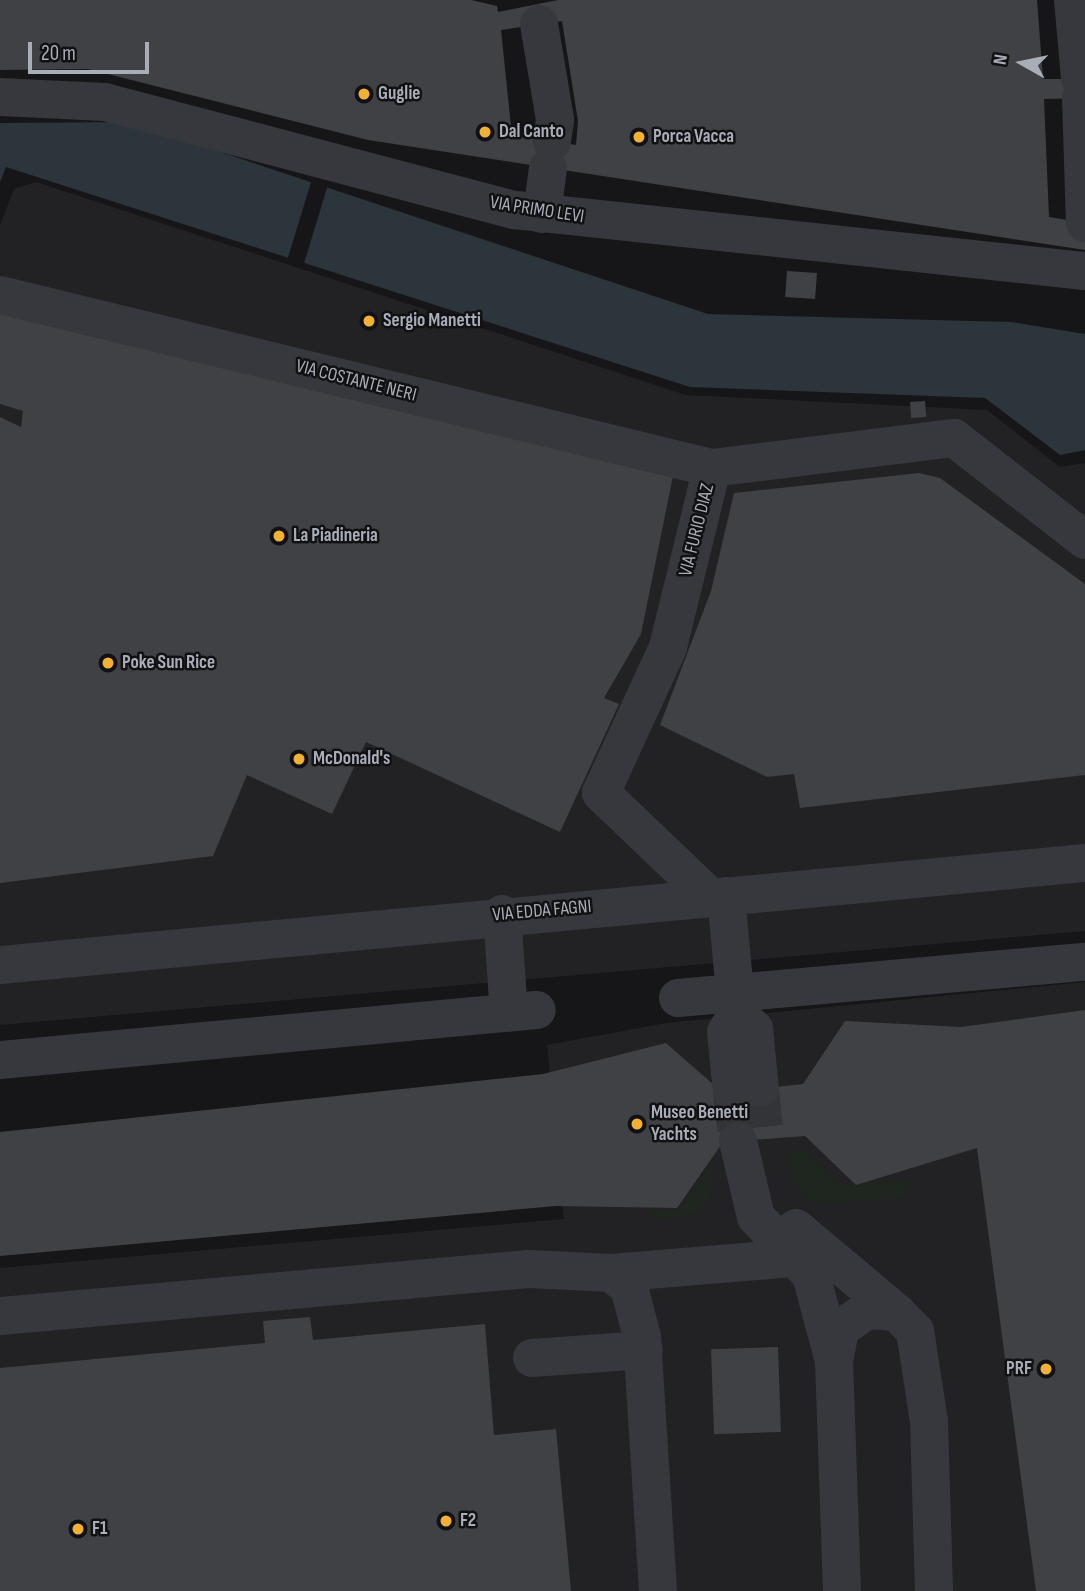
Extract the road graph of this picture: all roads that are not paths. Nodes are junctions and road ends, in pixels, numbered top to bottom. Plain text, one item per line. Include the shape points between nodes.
1 (1073, 0) edge
2 (536, 10) edge
3 (0, 97) edge
4 (542, 214) junction
5 (1085, 223) edge
6 (1085, 271) edge
7 (0, 295) edge
8 (712, 468) junction
9 (1085, 540) edge
10 (1085, 863) edge
11 (718, 896) junction
12 (502, 914) junction
13 (1085, 962) edge
14 (0, 965) edge
15 (678, 998) dead end
16 (736, 1004) junction
17 (0, 1060) edge
18 (746, 1090) tunnel mouth
19 (792, 1258) junction
20 (611, 1273) junction
21 (896, 1312) junction
22 (0, 1317) edge
23 (643, 1350) junction
24 (532, 1358) dead end
25 (834, 1361) junction
26 (658, 1591) edge
27 (842, 1591) edge
28 (934, 1591) edge

1 - 5 street
2 - 4 street via 555,120
3 - 4 street, VIA PRIMO LEVI via 105,102
4 - 6 street, VIA PRIMO LEVI
7 - 8 street, VIA COSTANTE NERI
8 - 9 street, VIA FURIO DIAZ via 954,438
8 - 11 street, VIA FURIO DIAZ via 668,647 601,793
10 - 11 street, VIA EDDA FAGNI
11 - 12 street, VIA EDDA FAGNI
11 - 16 street
12 - 14 street, VIA EDDA FAGNI
12 - 17 street via 523,1012
13 - 16 street via 780,988
15 - 16 street
16 - 18 street via 726,1032
19 - 20 street
19 - 21 street via 756,1217 752,1140 778,1208
19 - 25 street via 811,1275
20 - 22 street via 508,1270
20 - 23 street via 629,1287
21 - 25 street via 852,1317 840,1329
21 - 28 street via 915,1331 923,1361
23 - 24 street
23 - 26 street
25 - 27 street

